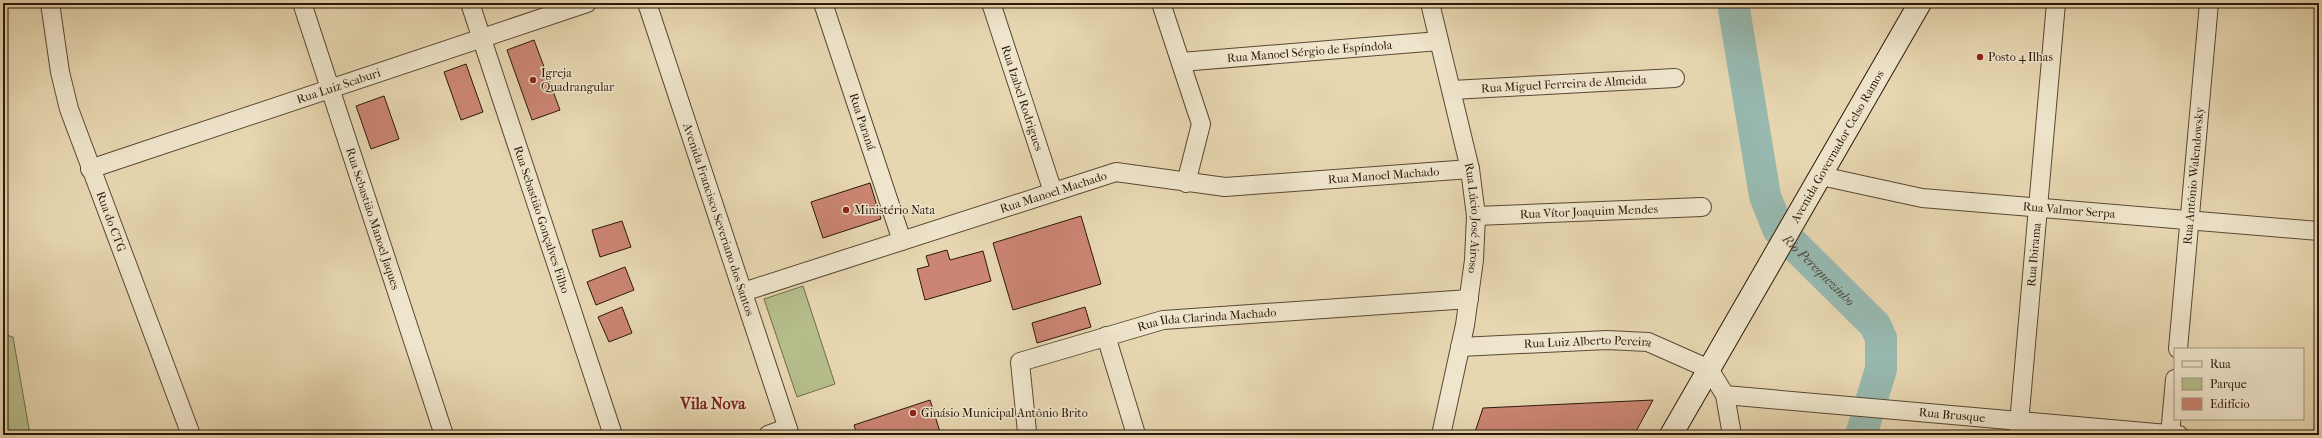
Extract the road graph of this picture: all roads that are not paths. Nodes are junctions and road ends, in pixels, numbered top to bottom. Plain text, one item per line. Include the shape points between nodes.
1 (50, 3) edge
2 (302, 3) edge
3 (470, 3) edge
4 (587, 3) edge
5 (647, 3) edge
6 (823, 3) edge
7 (991, 3) edge
8 (1161, 3) edge
9 (1430, 3) edge
10 (1920, 3) edge
11 (2056, 3) edge
12 (2209, 3) edge
13 (482, 38) junction
14 (1439, 41) junction
15 (1181, 62) junction
16 (1675, 78) dead end
17 (330, 89) junction
18 (1452, 90) junction
19 (90, 169) junction
20 (1470, 169) junction
21 (1821, 176) junction
22 (1186, 182) junction
23 (1053, 192) junction
24 (1702, 206) dead end
25 (2038, 208) junction
26 (1476, 216) junction
27 (2189, 220) junction
28 (2319, 231) edge
29 (902, 241) junction
30 (743, 292) junction
31 (1469, 299) junction
32 (1106, 336) junction
33 (1460, 347) junction
34 (2178, 348) edge
35 (1709, 369) junction
36 (1725, 395) junction
37 (2174, 407) edge
38 (2018, 428) edge
39 (1135, 431) dead end
40 (789, 432) edge
41 (1027, 432) dead end
42 (190, 435) edge
43 (444, 435) edge
44 (613, 435) edge
45 (768, 435) edge
46 (1441, 435) edge
47 (1671, 435) edge
48 (1732, 435) edge
49 (2173, 435) edge

1 - 19 street, Rua do CTG via 60,72 69,110
2 - 17 street, Rua Sebastião Manoel Jaques
3 - 13 street, Rua Sebastião Gonçalves Filho
4 - 13 street, Rua Luiz Scaburi
5 - 30 street, Avenida Francisco Severiano dos Santos
6 - 29 street, Rua Paraná
7 - 23 street, Rua Izabel Rodrigues
8 - 15 street
9 - 14 street, Rua Lúcio José Airoso
10 - 21 main road, Avenida Governador Celso Ramos
11 - 25 street, Rua Ibirama
12 - 27 street, Rua Antônio Walendowsky
13 - 17 street, Rua Luiz Scaburi
13 - 44 street, Rua Sebastião Gonçalves Filho
14 - 15 street, Rua Manoel Sérgio de Espíndola
14 - 18 street, Rua Lúcio José Airoso
15 - 22 street via 1201,124
16 - 18 street, Rua Miguel Ferreira de Almeida
17 - 19 street, Rua Luiz Scaburi
17 - 43 street, Rua Sebastião Manoel Jaques
18 - 20 street, Rua Lúcio José Airoso
19 - 42 street, Rua do CTG
20 - 22 street, Rua Manoel Machado via 1225,187
20 - 26 street, Rua Lúcio José Airoso
21 - 25 street, Rua Valmor Serpa via 1922,198
21 - 35 main road, Avenida Governador Celso Ramos
22 - 23 street, Rua Manoel Machado via 1116,172
23 - 29 street, Rua Manoel Machado
24 - 26 street, Rua Vítor Joaquim Mendes
25 - 27 street, Rua Valmor Serpa
25 - 38 street, Rua Ibirama
26 - 31 street, Rua Lúcio José Airoso
27 - 28 street, Rua Valmor Serpa
27 - 34 street, Rua Antônio Walendowsky
29 - 30 street, Rua Manoel Machado
30 - 40 street, Avenida Francisco Severiano dos Santos
31 - 32 street, Rua Ilda Clarinda Machado via 1176,319
31 - 33 street, Rua Lúcio José Airoso
32 - 39 street
32 - 41 street, Rua Ilda Clarinda Machado via 1020,362
33 - 35 street, Rua Luiz Alberto Pereira via 1628,340 1648,342
33 - 46 street, Rua Lúcio José Airoso
35 - 36 street
35 - 47 main road, Avenida Governador Celso Ramos
36 - 38 street, Rua Brusque via 1896,410
36 - 48 street
37 - 49 street
38 - 49 street, Rua Brusque
40 - 45 street

